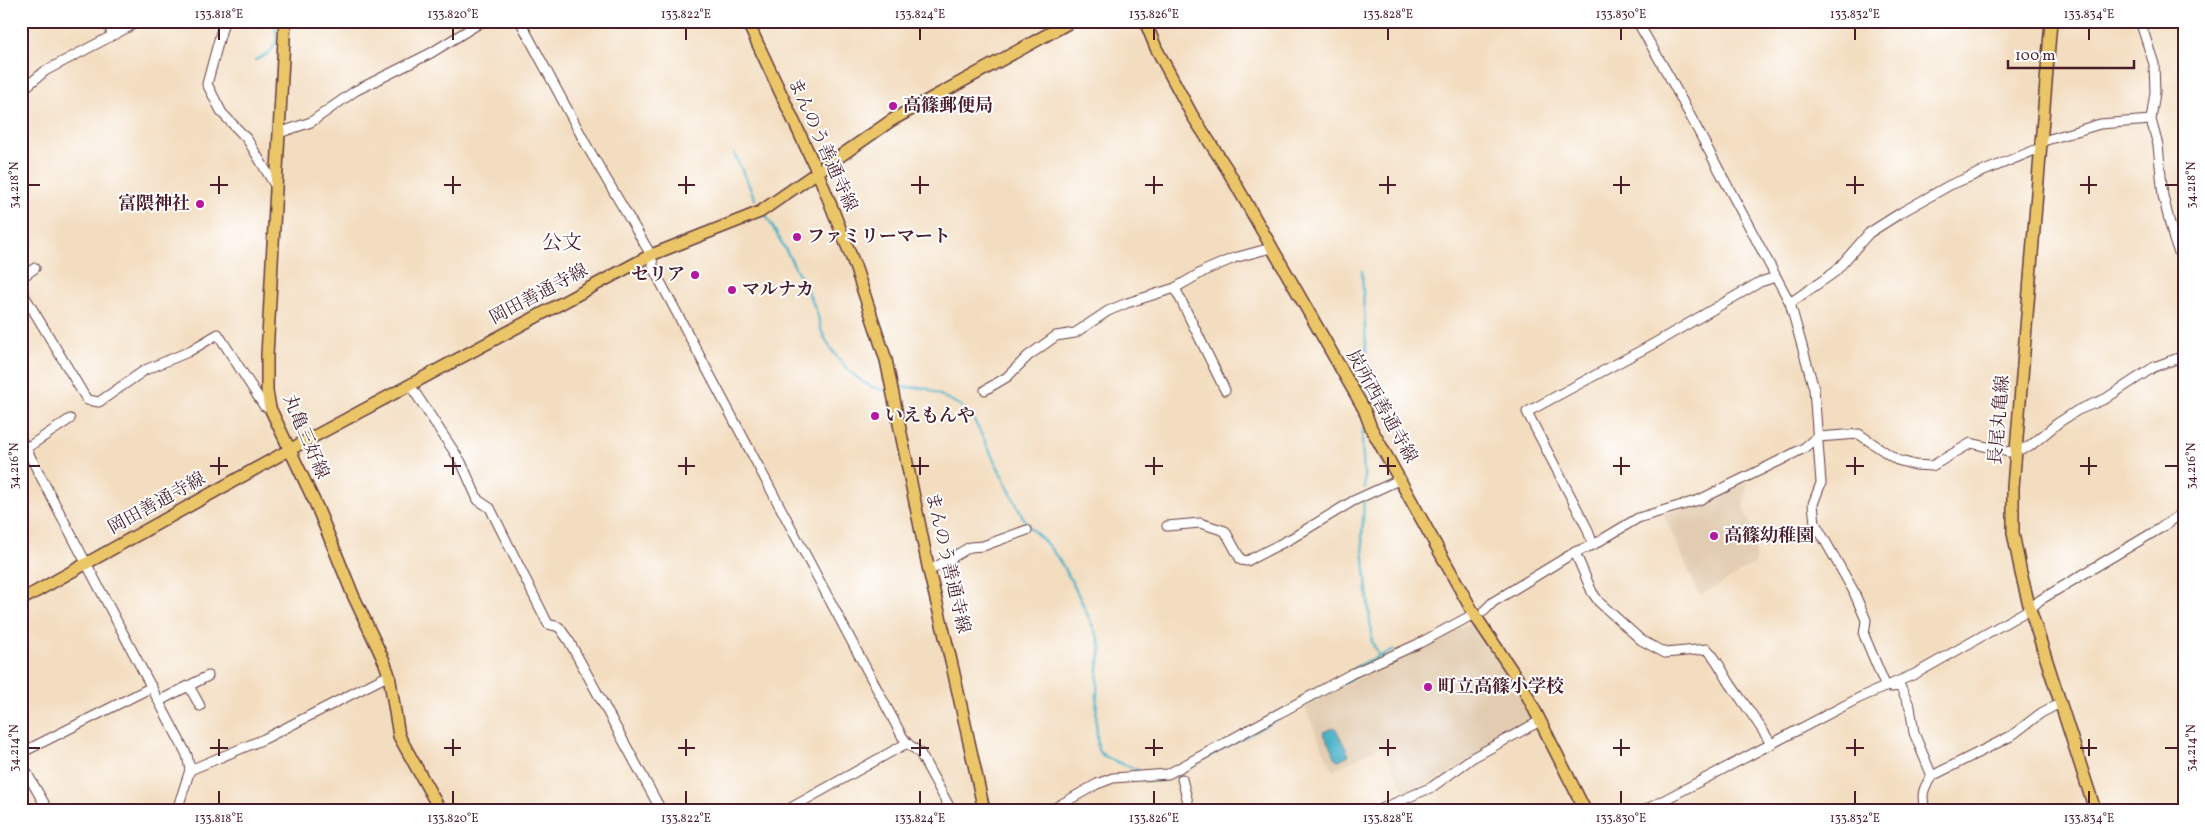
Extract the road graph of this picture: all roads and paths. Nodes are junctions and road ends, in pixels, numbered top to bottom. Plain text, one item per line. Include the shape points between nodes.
1 (105, 21) edge
2 (140, 21) edge
3 (224, 21) edge
4 (285, 21) edge
5 (483, 21) edge
6 (520, 21) edge
7 (747, 21) edge
8 (1072, 21) edge
9 (1144, 21) edge
10 (1637, 21) edge
11 (2051, 21) edge
12 (2140, 21) edge
13 (113, 34) junction
14 (21, 91) edge
15 (2151, 120) junction
16 (279, 133) junction
17 (2040, 145) junction
18 (818, 173) junction
19 (276, 187) junction
20 (1271, 248) junction
21 (651, 255) junction
22 (2184, 265) edge
23 (35, 268) dead end
24 (1776, 277) junction
25 (21, 278) edge
26 (1175, 288) junction
27 (21, 290) edge
28 (1790, 303) junction
29 (2184, 356) edge
30 (410, 385) junction
31 (985, 390) dead end
32 (1225, 390) dead end
33 (270, 408) junction
34 (70, 420) dead end
35 (1817, 437) junction
36 (21, 439) edge
37 (24, 449) edge
38 (289, 450) junction
39 (2016, 451) junction
40 (1400, 479) junction
41 (2184, 512) edge
42 (1167, 526) dead end
43 (1027, 530) dead end
44 (1593, 545) junction
45 (1575, 552) junction
46 (88, 563) junction
47 (929, 571) junction
48 (21, 600) edge
49 (2030, 609) junction
50 (1479, 613) junction
51 (389, 675) junction
52 (208, 676) dead end
53 (189, 686) junction
54 (152, 687) junction
55 (1886, 687) junction
56 (159, 701) junction
57 (2060, 702) junction
58 (200, 706) dead end
59 (1540, 721) junction
60 (907, 743) junction
61 (1771, 744) junction
62 (21, 754) edge
63 (21, 763) edge
64 (190, 770) junction
65 (1932, 776) junction
66 (1182, 779) dead end
67 (48, 810) edge
68 (177, 810) edge
69 (440, 810) edge
70 (660, 810) edge
71 (788, 810) edge
72 (951, 810) edge
73 (984, 810) edge
74 (1051, 810) edge
75 (1190, 810) edge
76 (1380, 810) edge
77 (1585, 810) edge
78 (1645, 810) edge
79 (1925, 810) edge
80 (2095, 810) edge

1 - 13 street
2 - 13 street
3 - 19 street via 207,84 222,113 247,139
4 - 16 main road, 丸亀三好線
5 - 16 street via 431,54 356,91 311,122
6 - 21 street via 588,148
7 - 18 main road, まんのう善通寺線
8 - 18 main road, 岡田善通寺線 via 892,120
9 - 20 main road, 炭所西善通寺線 via 1192,115 1227,169
10 - 24 street
11 - 17 main road, 長尾丸亀線
12 - 15 street via 2154,64
13 - 14 street via 45,72
15 - 17 street via 2100,124
15 - 22 street via 2158,146 2166,214
16 - 19 main road, 丸亀三好線
17 - 28 street via 1950,185 1894,217 1869,233 1835,272
17 - 39 main road, 長尾丸亀線
18 - 21 main road, 岡田善通寺線 via 760,212
18 - 47 main road, まんのう善通寺線 via 858,275 886,360
19 - 33 main road, 丸亀三好線 via 267,356
20 - 26 street via 1234,258
20 - 40 main road, 炭所西善通寺線 via 1364,409
21 - 30 main road, 岡田善通寺線
21 - 60 street via 659,278
23 - 25 street
24 - 28 street
24 - 44 street via 1760,282 1527,412
26 - 31 street via 1108,311 1075,333 1056,336 1028,356 1007,377
26 - 32 street
27 - 33 street via 87,400 99,402 146,370 188,352 218,334 264,406
28 - 35 street via 1814,388
29 - 39 street via 2154,367 2105,399 2078,410 2029,447
30 - 38 main road, 岡田善通寺線
30 - 70 street via 461,462 478,500 490,508 548,624 559,627 569,641
33 - 38 main road, 丸亀三好線
34 - 37 street
35 - 39 street via 1859,434 1897,460 1915,465 1932,466 1971,443
35 - 44 street via 1804,448 1699,500 1638,518
35 - 55 street via 1821,483 1813,504 1815,524 1853,590 1866,620 1864,635
36 - 37 street
37 - 46 street
38 - 46 main road, 岡田善通寺線
38 - 51 main road, 丸亀三好線
39 - 49 main road, 長尾丸亀線 via 2013,533
40 - 42 street via 1353,501 1247,561 1241,560 1225,531 1200,523
40 - 50 main road, 炭所西善通寺線
41 - 49 street
43 - 47 street via 983,546 970,546
44 - 45 street
45 - 50 street
45 - 61 street via 1599,602 1642,640 1665,653 1707,650 1717,659
46 - 48 main road, 岡田善通寺線
46 - 54 street
47 - 73 main road, まんのう善通寺線
49 - 55 street
49 - 57 main road, 長尾丸亀線
50 - 59 main road, 炭所西善通寺線
50 - 74 street via 1351,674 1168,774 1113,778
51 - 64 street via 272,735
51 - 69 main road, 丸亀三好線 via 399,736
52 - 53 street
53 - 56 street
53 - 58 street
54 - 56 street
54 - 62 street
55 - 61 street
55 - 65 street via 1900,686 1910,707 1914,733
56 - 64 street via 187,755
57 - 65 street via 2011,736
57 - 80 main road, 長尾丸亀線
59 - 76 street via 1472,758 1432,787
59 - 77 main road, 炭所西善通寺線
60 - 71 street
60 - 72 street via 920,753
61 - 78 street
63 - 67 street
64 - 68 street
65 - 79 street via 1924,786
66 - 75 street

